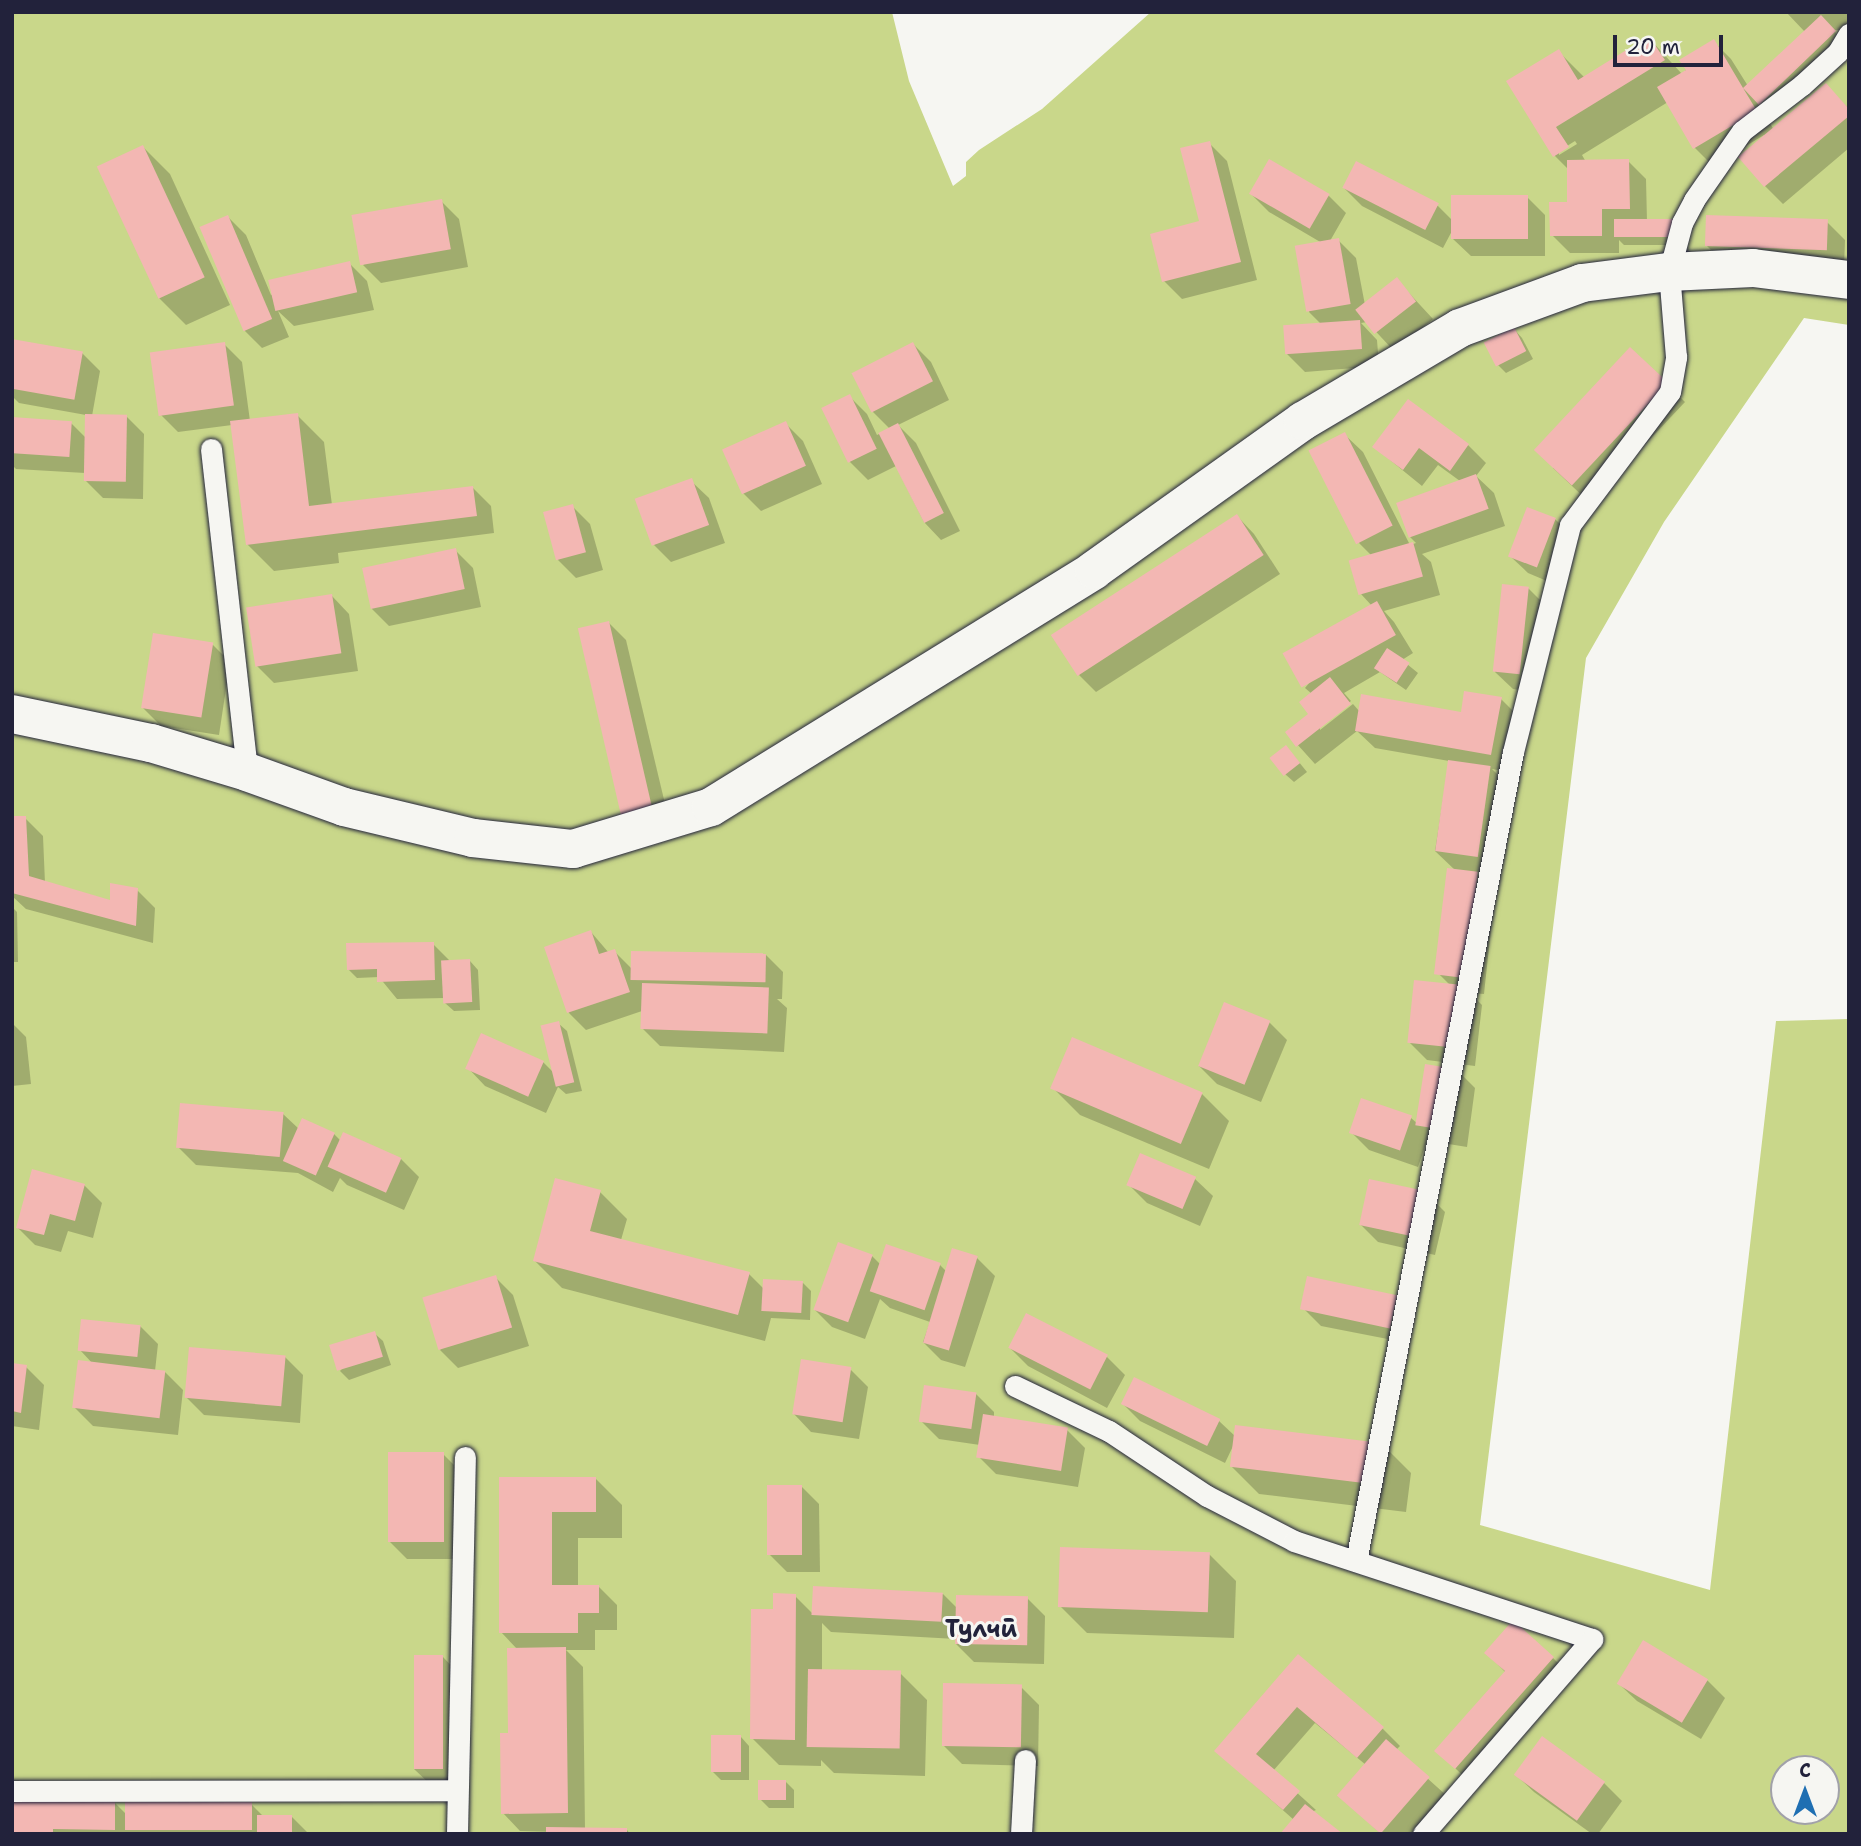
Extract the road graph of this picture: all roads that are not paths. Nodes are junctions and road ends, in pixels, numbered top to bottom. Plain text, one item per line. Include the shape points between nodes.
1 (1849, 34) edge
2 (1669, 272) junction
3 (1849, 280) edge
4 (211, 449) dead end
5 (12, 714) edge
6 (247, 772) junction
7 (1016, 1386) dead end
8 (465, 1457) dead end
9 (1356, 1561) junction
10 (1025, 1760) dead end
11 (457, 1790) junction
12 (12, 1791) edge
13 (457, 1834) edge
14 (1021, 1834) edge
15 (1423, 1834) edge

1 - 2 lane via 1838,52 1811,77 1742,131 1688,211
2 - 3 street via 1753,268
2 - 6 street via 1582,283 1460,328 1303,421 1094,569 710,807 573,849 473,838 344,807
2 - 9 lane via 1676,357 1670,392 1570,525 1513,752
4 - 6 lane
5 - 6 street via 151,743
7 - 9 lane via 1109,1431 1207,1496 1294,1541
8 - 11 lane
9 - 15 lane via 1592,1639
10 - 14 lane
11 - 12 lane
11 - 13 lane

